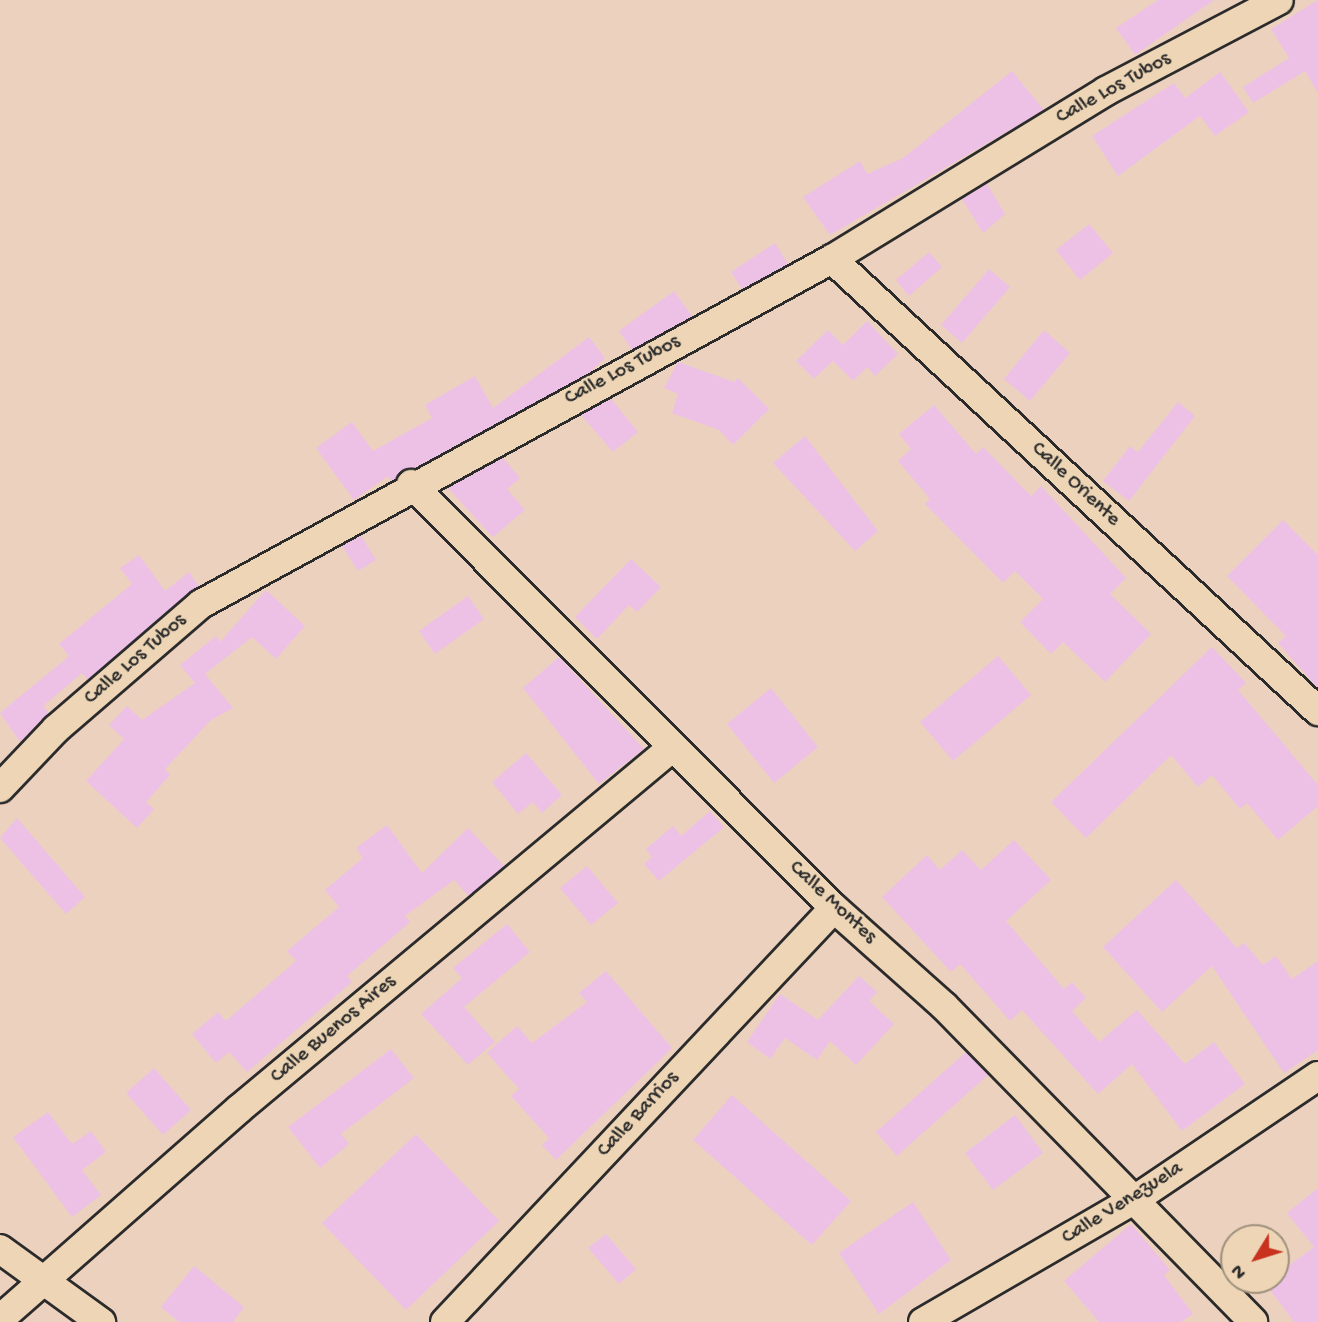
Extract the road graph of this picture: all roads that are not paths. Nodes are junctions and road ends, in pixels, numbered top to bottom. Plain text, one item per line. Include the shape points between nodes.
1 (1279, 0) edge
2 (832, 259) junction
3 (411, 484) junction
4 (1318, 711) edge
5 (673, 747) junction
6 (0, 788) edge
7 (834, 908) junction
8 (1318, 1076) edge
9 (1137, 1198) junction
10 (0, 1249) edge
11 (47, 1281) junction
12 (0, 1320) edge
13 (101, 1322) edge
14 (445, 1322) edge
15 (923, 1322) edge
16 (1253, 1322) edge

1 - 2 street, Calle Los Tubos via 1106,91
2 - 3 street, Calle Los Tubos
2 - 4 street, Calle Oriente
3 - 5 street, Calle Montes
3 - 6 street, Calle Los Tubos via 201,604 56,729
5 - 7 street, Calle Montes
5 - 11 street, Calle Buenos Aires via 239,1109
7 - 9 street, Calle Montes via 944,1006
7 - 14 street, Calle Barrios
8 - 9 street, Calle Venezuela
9 - 15 street, Calle Venezuela
9 - 16 street, Calle Montes
10 - 11 street
11 - 12 street, Calle Buenos Aires
11 - 13 street

